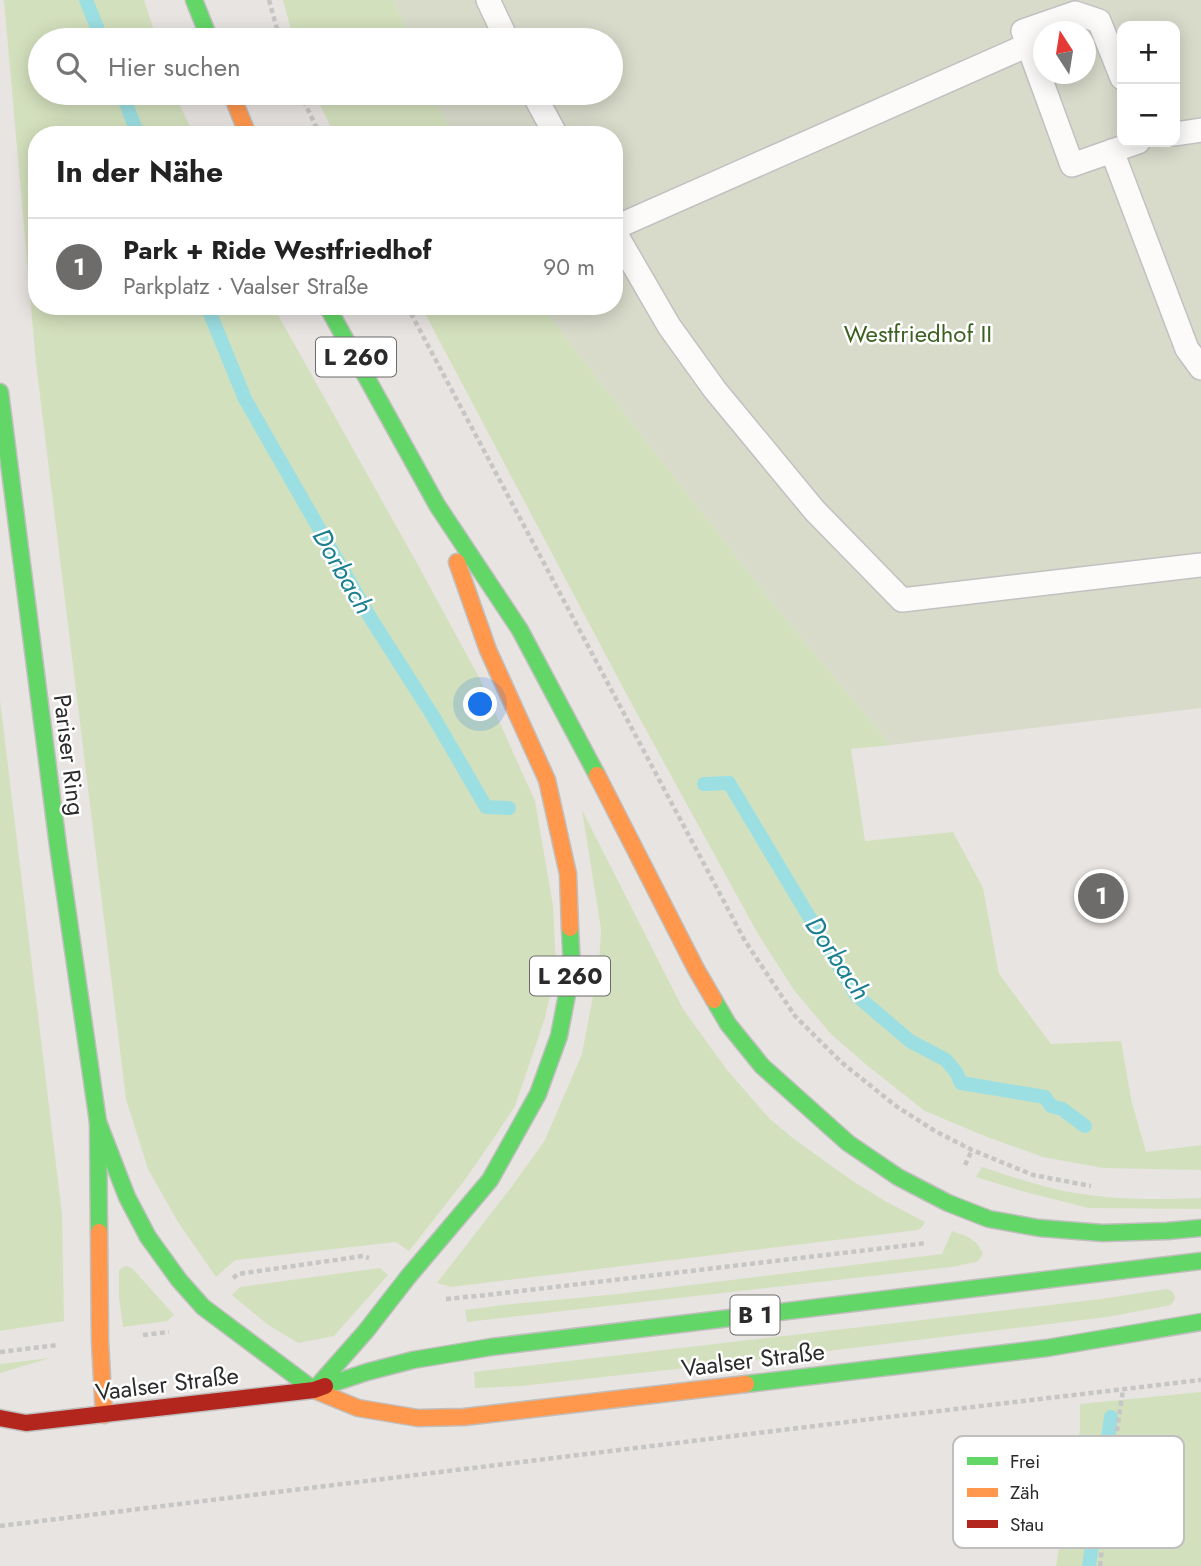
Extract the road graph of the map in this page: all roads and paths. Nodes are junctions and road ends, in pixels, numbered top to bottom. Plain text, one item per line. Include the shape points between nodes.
1 (194, 0) edge
2 (269, 0) edge
3 (488, 0) edge
4 (1052, 9) edge
5 (205, 28) edge
6 (276, 28) edge
7 (501, 28) edge
8 (1028, 45) junction
9 (1117, 66) edge
10 (236, 105) edge
11 (306, 105) edge
12 (539, 105) edge
13 (244, 126) edge
14 (316, 126) edge
15 (550, 126) edge
16 (1201, 130) edge
17 (1180, 133) edge
18 (1124, 147) edge
19 (1112, 151) junction
20 (623, 226) edge
21 (623, 246) edge
22 (332, 315) edge
23 (412, 315) edge
24 (1201, 368) edge
25 (0, 392) edge
26 (437, 505) junction
27 (1201, 565) edge
28 (98, 1122) junction
29 (1093, 1186) dead end
30 (1201, 1228) edge
31 (932, 1242) dead end
32 (374, 1259) dead end
33 (1201, 1261) edge
34 (231, 1279) dead end
35 (437, 1297) dead end
36 (1201, 1322) edge
37 (178, 1331) dead end
38 (139, 1335) dead end
39 (59, 1345) dead end
40 (0, 1352) edge
41 (1201, 1380) edge
42 (314, 1390) junction
43 (1122, 1390) junction
44 (104, 1415) junction
45 (0, 1418) edge
46 (26, 1423) junction
47 (9, 1434) dead end
48 (1116, 1436) edge
49 (0, 1526) edge
50 (1102, 1548) edge
51 (1100, 1566) edge

1 - 5 main road
2 - 6 path
3 - 7 lane
4 - 8 lane via 1023,31
4 - 9 lane via 1099,21
8 - 19 lane via 1072,165
8 - 20 lane
10 - 13 main road
11 - 14 path
12 - 15 lane
16 - 17 lane
18 - 19 lane
19 - 24 lane via 1187,349
21 - 27 lane via 669,326 715,390 815,512 902,600
22 - 26 main road, L 260
23 - 29 path via 745,941 795,1016 841,1062 935,1131 1033,1175
25 - 28 main road, Pariser Ring
26 - 30 main road, L 260 via 520,630 696,969 728,1024 762,1066 848,1143 898,1177 989,1219 1103,1233
26 - 42 main road, L 260 via 488,650 547,780 568,874 572,969 559,1037 538,1094 490,1180
28 - 42 main road via 127,1197 179,1280 202,1307
28 - 44 main road
31 - 35 path via 487,1295
32 - 34 path via 363,1256 238,1274
33 - 42 main road, Vaalser Straße / B 1 via 491,1347 413,1360
36 - 42 main road, Vaalser Straße / B 1 via 1047,1348 464,1417 418,1419 358,1408
37 - 38 path
39 - 40 path
41 - 43 path
42 - 44 main road, Vaalser Straße / B 1
43 - 48 path
43 - 49 path
44 - 46 main road, Vaalser Straße / B 1
45 - 46 main road, Vaalser Straße / B 1
46 - 47 main road, Vaalser Straße / B 1
50 - 51 path

